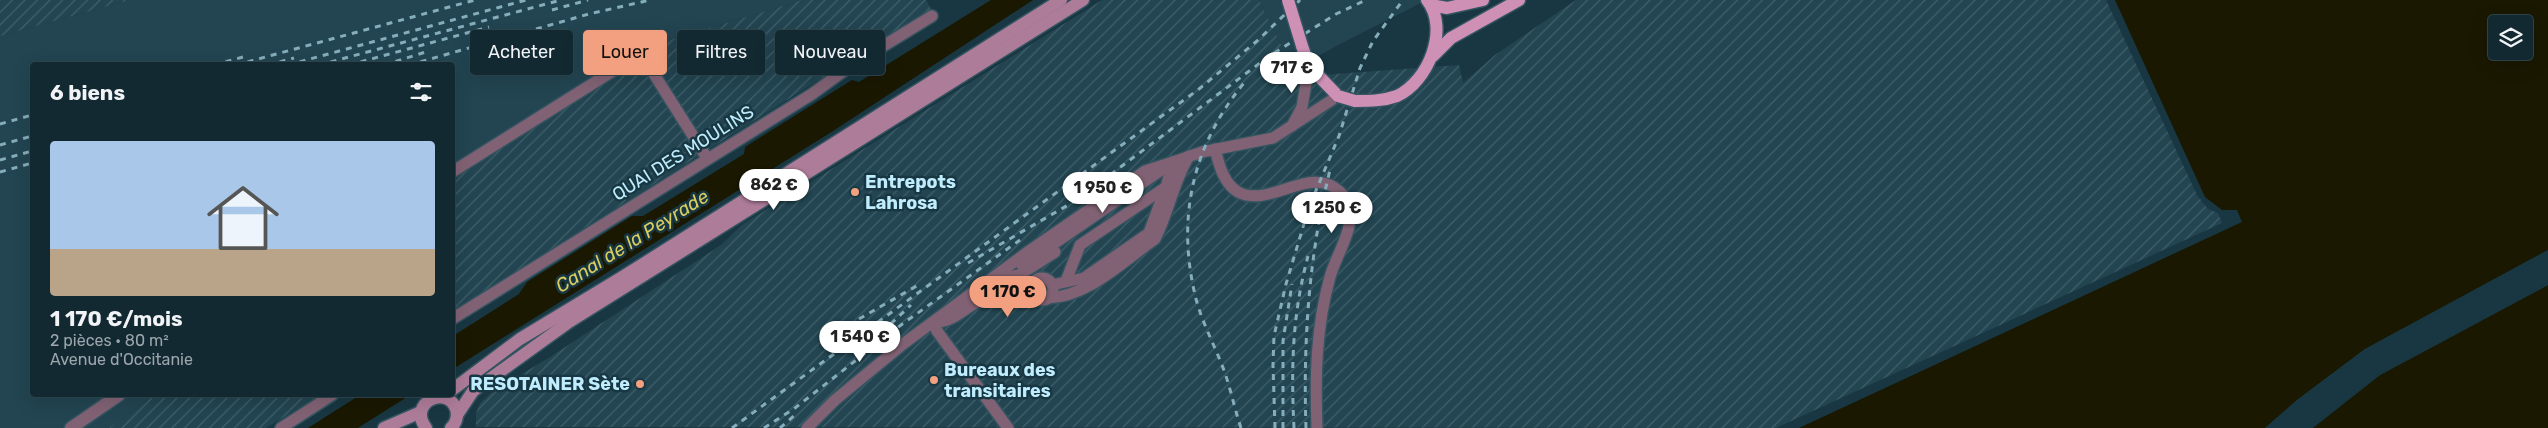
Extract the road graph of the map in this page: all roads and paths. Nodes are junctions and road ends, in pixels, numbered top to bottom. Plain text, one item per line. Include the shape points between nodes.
1 (1061, 0) edge
2 (1083, 0) edge
3 (1288, 0) edge
4 (1483, 0) edge
5 (1519, 0) edge
6 (1429, 2) edge
7 (932, 16) dead end
8 (1431, 58) junction
9 (1310, 66) junction
10 (1338, 96) junction
11 (1292, 126) junction
12 (1215, 149) junction
13 (1189, 156) junction
14 (708, 158) junction
15 (1173, 162) junction
16 (455, 170) edge
17 (1166, 187) junction
18 (990, 281) junction
19 (1066, 281) junction
20 (1052, 285) junction
21 (1030, 287) junction
22 (976, 290) junction
23 (1039, 299) junction
24 (455, 317) edge
25 (933, 322) junction
26 (455, 389) edge
27 (116, 397) edge
28 (329, 397) edge
29 (450, 397) edge
30 (426, 400) edge
31 (457, 414) junction
32 (71, 428) edge
33 (281, 428) edge
34 (384, 428) edge
35 (426, 428) edge
36 (452, 428) edge
37 (807, 428) edge
38 (1008, 428) edge
39 (1317, 428) edge

1 - 26 main road via 520,339
2 - 31 main road via 562,327 473,391
3 - 9 main road, bridge
4 - 6 main road via 1447,8
5 - 8 main road via 1451,38
6 - 8 main road via 1436,42
7 - 14 street, QUAI DES MOULINS via 859,58 839,76
8 - 10 main road, bridge via 1419,78 1397,96 1380,101 1355,101
9 - 10 main road
9 - 11 street via 1302,107
10 - 11 street
11 - 12 street via 1273,138
12 - 13 street
12 - 39 street via 1222,172 1238,192 1251,195 1319,182 1336,188 1349,204 1350,223 1331,275 1317,340
13 - 15 street
13 - 23 street via 1180,171 1155,239 1082,291 1062,298
14 - 16 street via 647,62 632,59
14 - 24 street, QUAI DES MOULINS
15 - 17 street
15 - 18 street via 1145,170
15 - 18 street via 1155,184 1038,265 1019,275
17 - 19 street via 1080,245
17 - 19 street via 1149,233 1084,278
18 - 22 street
19 - 20 street
20 - 21 street via 1041,278
20 - 23 street via 1052,293
21 - 22 street
21 - 23 street via 1031,293
22 - 25 street
23 - 25 street via 992,298 974,304 945,322
25 - 37 street via 836,400
25 - 38 street
27 - 32 street
28 - 33 street
29 - 31 main road
30 - 34 main road
30 - 35 main road via 422,422
31 - 36 main road

